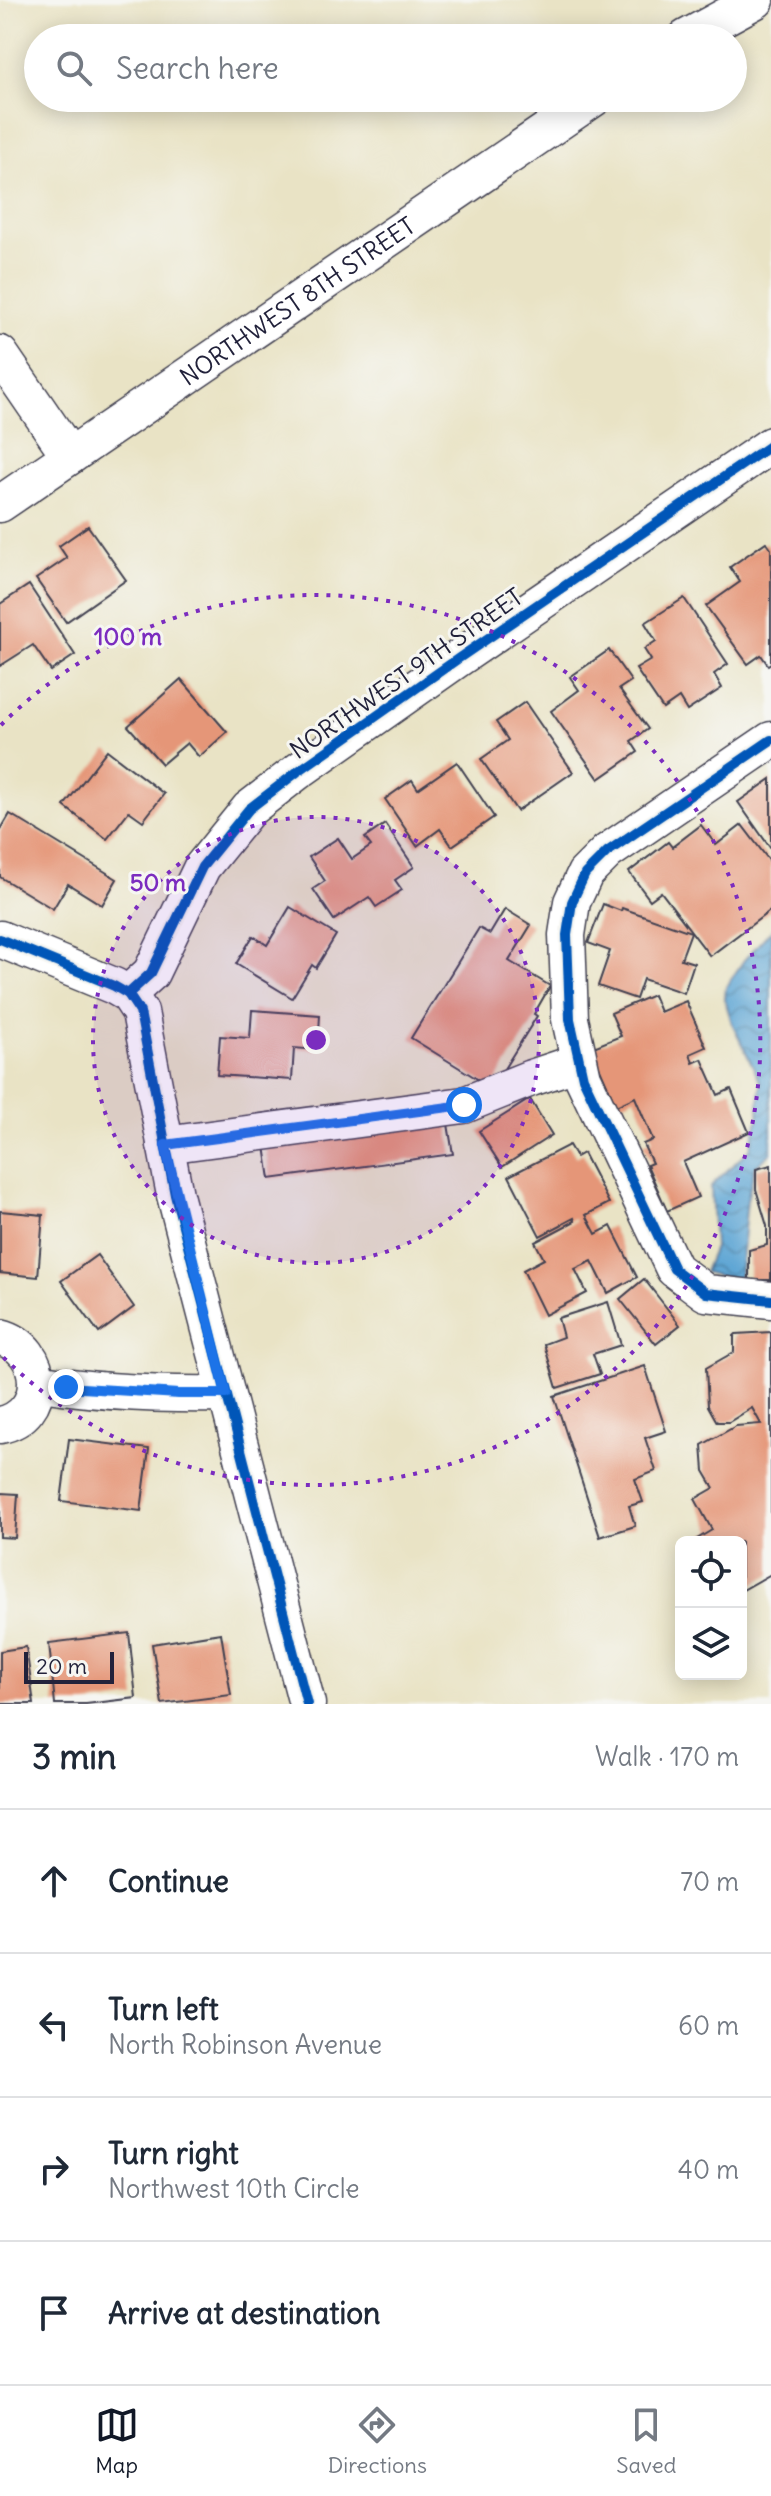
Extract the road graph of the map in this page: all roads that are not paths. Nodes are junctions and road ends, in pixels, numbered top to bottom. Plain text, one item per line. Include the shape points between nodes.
1 (756, 0) edge
2 (712, 24) edge
3 (574, 112) edge
4 (0, 354) edge
5 (771, 445) edge
6 (70, 456) junction
7 (0, 504) edge
8 (771, 740) edge
9 (0, 939) edge
10 (128, 994) junction
11 (579, 1062) junction
12 (165, 1145) junction
13 (771, 1300) edge
14 (0, 1337) edge
15 (37, 1382) junction
16 (226, 1394) junction
17 (0, 1425) edge
18 (307, 1704) edge

1 - 2 street
3 - 6 street, NORTHWEST 8TH STREET
4 - 6 street
5 - 10 street, NORTHWEST 9TH STREET via 249,809 202,867 151,973
6 - 7 street, NORTHWEST 8TH STREET
8 - 11 street via 607,852 585,874 572,902 567,935 570,1019
9 - 10 street
10 - 12 street via 145,1030
11 - 12 street via 464,1105
11 - 13 street via 674,1269 706,1293
12 - 16 street
14 - 15 street via 29,1355
15 - 16 street
15 - 17 street via 23,1415
16 - 18 street

